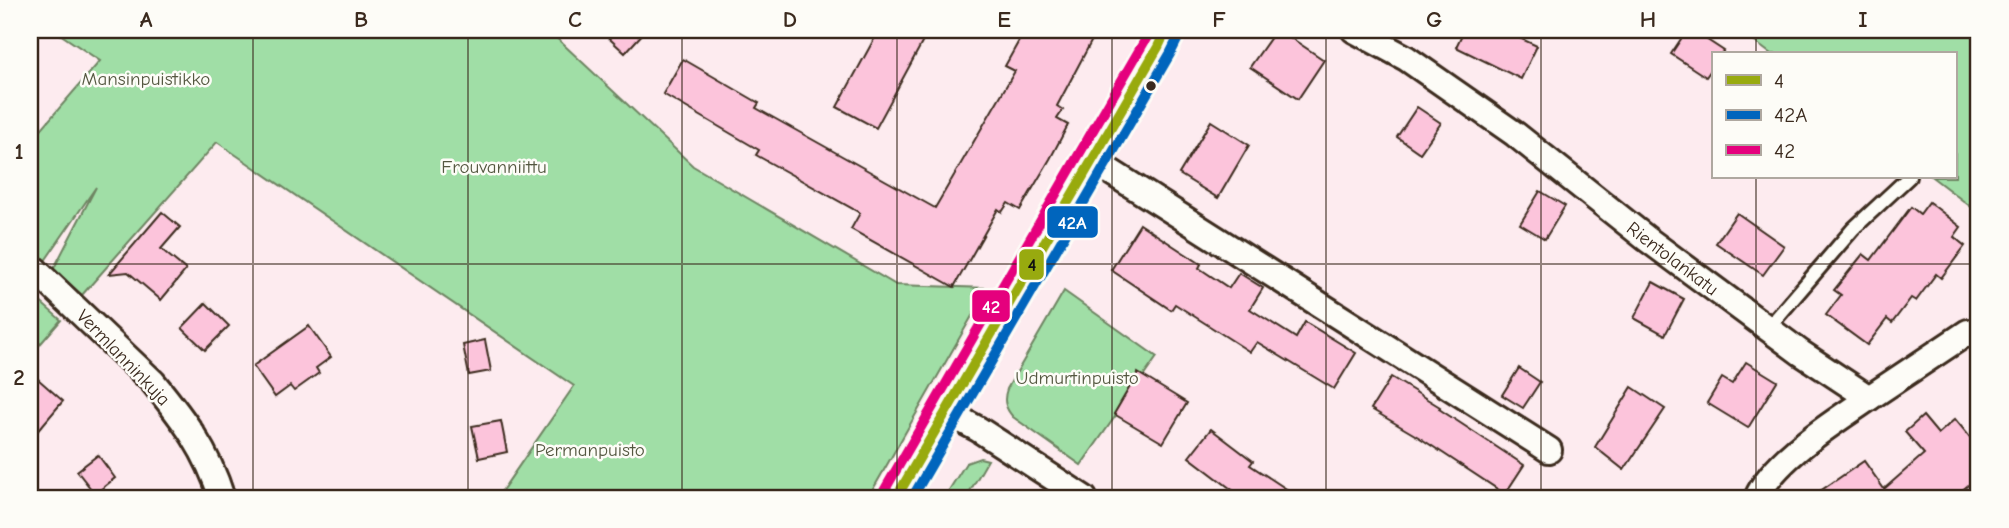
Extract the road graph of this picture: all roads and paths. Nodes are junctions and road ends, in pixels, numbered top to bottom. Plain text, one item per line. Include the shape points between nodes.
1 (1166, 30) edge
2 (1354, 30) edge
3 (1092, 160) junction
4 (1908, 178) edge
5 (30, 265) edge
6 (1768, 328) junction
7 (1968, 332) dead end
8 (1869, 398) junction
9 (946, 412) junction
10 (1549, 450) dead end
11 (222, 498) edge
12 (896, 498) edge
13 (1084, 498) edge
14 (1757, 498) edge

1 - 3 street
2 - 6 street, Rientolankatu via 1406,58 1515,134
3 - 9 street
3 - 10 street
4 - 6 lane via 1853,229
5 - 11 street, Vermlanninkuja via 153,382 188,426
6 - 8 street, Rientolankatu
7 - 8 street
8 - 14 street via 1785,461
9 - 12 street
9 - 13 street

